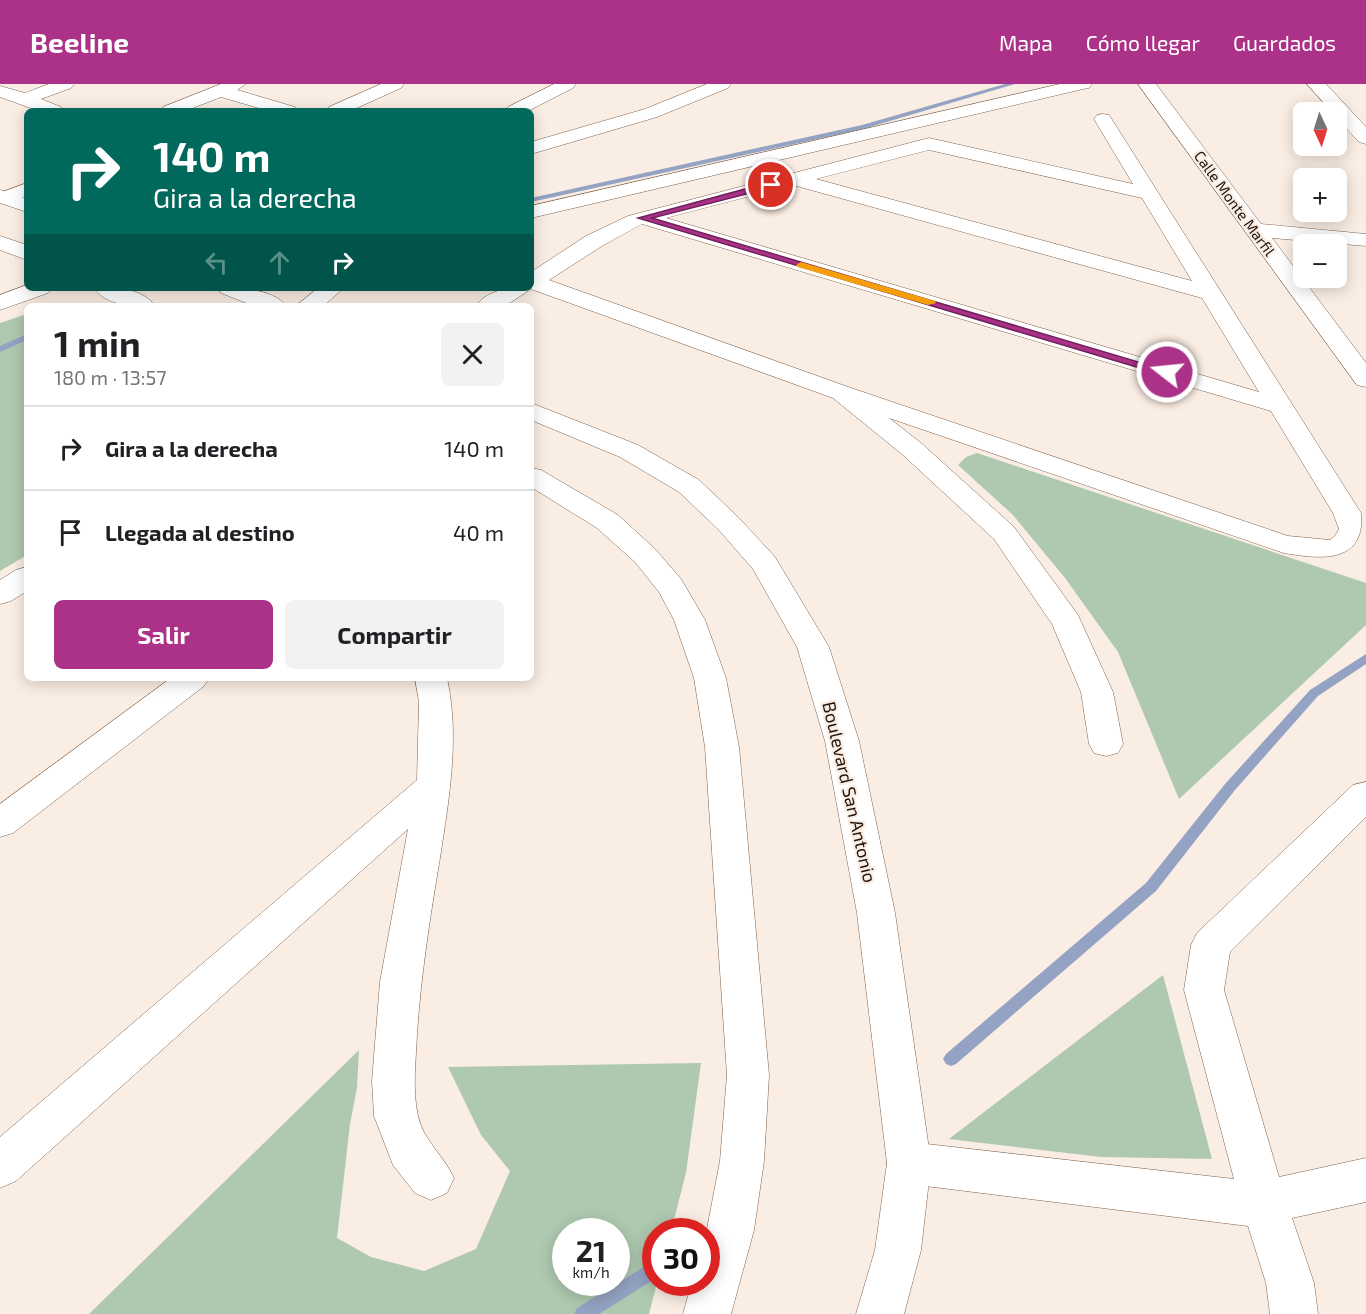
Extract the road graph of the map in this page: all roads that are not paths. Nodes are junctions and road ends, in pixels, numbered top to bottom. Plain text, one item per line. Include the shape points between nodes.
1 (65, 84) edge
2 (396, 84) edge
3 (567, 84) edge
4 (722, 84) edge
5 (1083, 84) edge
6 (1147, 84) edge
7 (1316, 84) edge
8 (229, 88) edge
9 (0, 92) edge
10 (25, 99) junction
11 (48, 108) edge
12 (177, 108) edge
13 (281, 108) edge
14 (342, 108) edge
15 (520, 108) edge
16 (1103, 119) dead end
17 (1366, 138) edge
18 (534, 147) edge
19 (792, 179) junction
20 (24, 190) edge
21 (1149, 194) junction
22 (2, 197) edge
23 (24, 205) edge
24 (534, 211) edge
25 (643, 218) junction
26 (1256, 230) junction
27 (1366, 240) edge
28 (0, 242) edge
29 (24, 252) edge
30 (534, 280) edge
31 (534, 286) edge
32 (32, 291) edge
33 (111, 291) edge
34 (236, 291) edge
35 (329, 291) edge
36 (515, 291) edge
37 (1211, 293) junction
38 (0, 303) edge
39 (136, 303) edge
40 (266, 303) edge
41 (312, 303) edge
42 (493, 303) edge
43 (1366, 380) edge
44 (842, 393) junction
45 (1281, 406) junction
46 (534, 412) edge
47 (534, 478) edge
48 (24, 578) edge
49 (0, 594) edge
50 (189, 681) edge
51 (432, 681) edge
52 (1106, 744) dead end
53 (434, 784) junction
54 (1366, 795) edge
55 (0, 823) edge
56 (909, 1163) junction
57 (0, 1166) edge
58 (430, 1178) dead end
59 (1366, 1180) edge
60 (707, 1314) edge
61 (880, 1314) edge
62 (1294, 1314) edge

1 - 10 street
2 - 14 street
3 - 15 street
4 - 18 street via 651,113
5 - 24 street
6 - 26 street, Calle Monte Marfil
7 - 17 street
8 - 12 street
8 - 13 street
9 - 10 street
10 - 11 street
16 - 21 street
19 - 21 street via 929,144
19 - 25 street
19 - 37 street
20 - 22 street
21 - 37 street
22 - 23 street
25 - 30 street via 594,241
25 - 45 street
26 - 27 street
26 - 43 street, Calle Monte Marfil
28 - 29 street
31 - 44 street
32 - 38 street
33 - 39 street
34 - 40 street
35 - 41 street
36 - 42 street
37 - 45 street
44 - 45 street via 1284,543 1332,548 1346,542 1353,529
44 - 52 street via 912,449 1004,533 1067,622 1097,692
46 - 56 street, Boulevard San Antonio via 629,451 689,486 765,564 813,646 842,741 876,913
47 - 60 street via 616,528 648,559 689,621 704,655 716,709 748,1075 742,1161 731,1230
48 - 49 street
50 - 55 street
51 - 53 street via 436,702
53 - 57 street
53 - 58 street via 400,982 393,1071 396,1116 409,1150
54 - 56 street via 1211,945 1204,990 1264,1205
56 - 61 street, Boulevard San Antonio via 898,1250
59 - 62 street via 1264,1202 1290,1283

